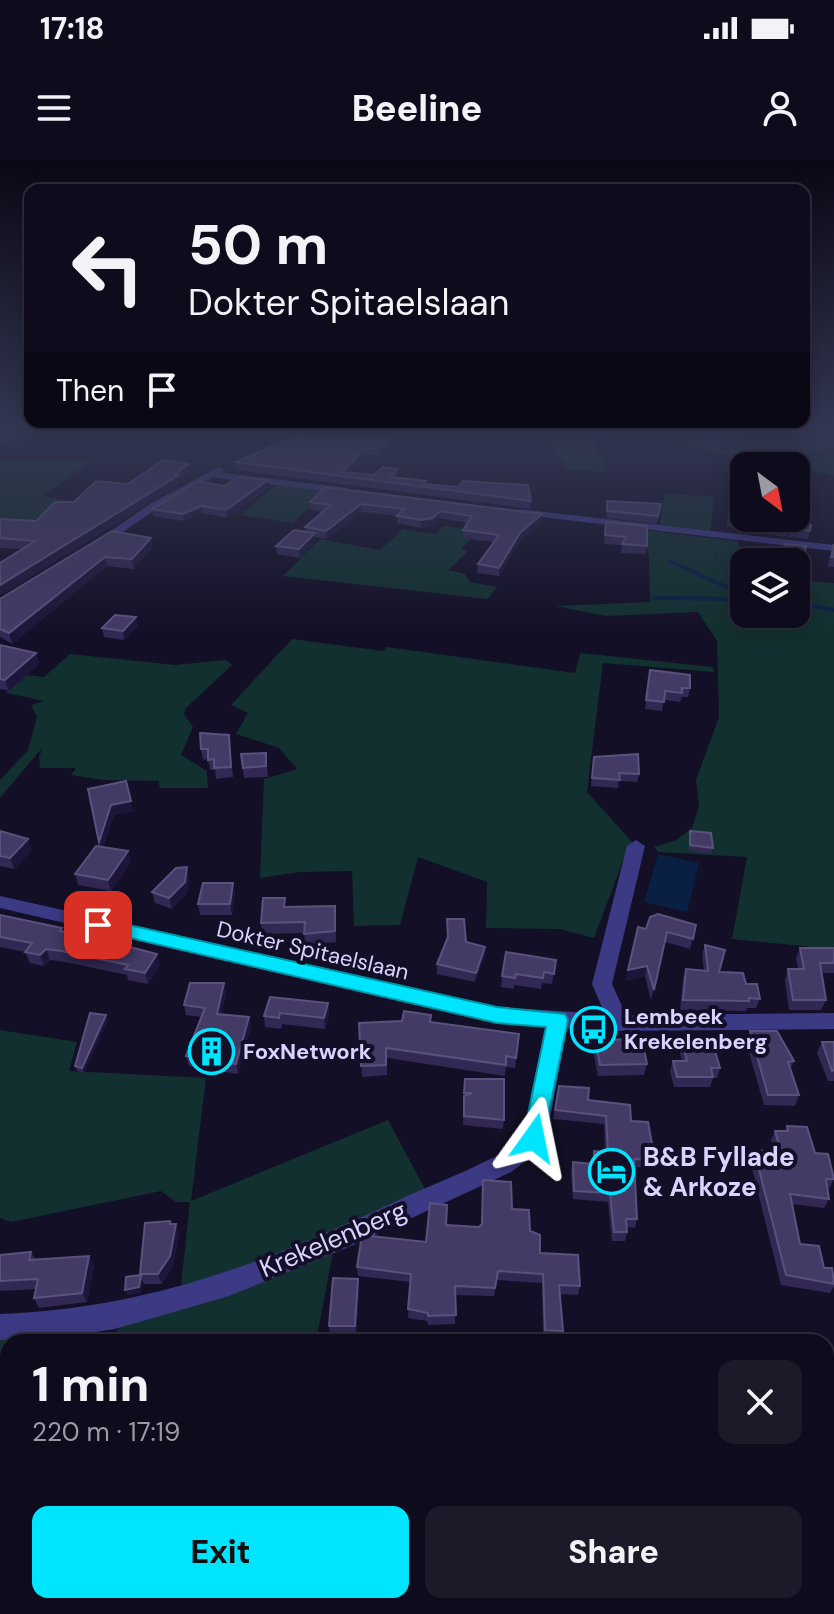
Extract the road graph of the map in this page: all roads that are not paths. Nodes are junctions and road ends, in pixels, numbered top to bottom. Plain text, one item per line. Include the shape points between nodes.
1 (173, 497) edge
2 (499, 510) edge
3 (834, 548) edge
4 (83, 553) edge
5 (636, 846) dead end
6 (0, 902) edge
7 (558, 1020) junction
8 (834, 1021) edge
9 (619, 1023) junction
10 (0, 1327) edge

1 - 4 street
2 - 3 street
5 - 9 street via 602,984
6 - 7 street, Dokter Spitaelslaan via 497,1015
7 - 9 street, Dokter Spitaelslaan
7 - 10 street, Krekelenberg via 534,1138 512,1158 366,1228 211,1288 107,1320
8 - 9 street, Dokter Spitaelslaan

